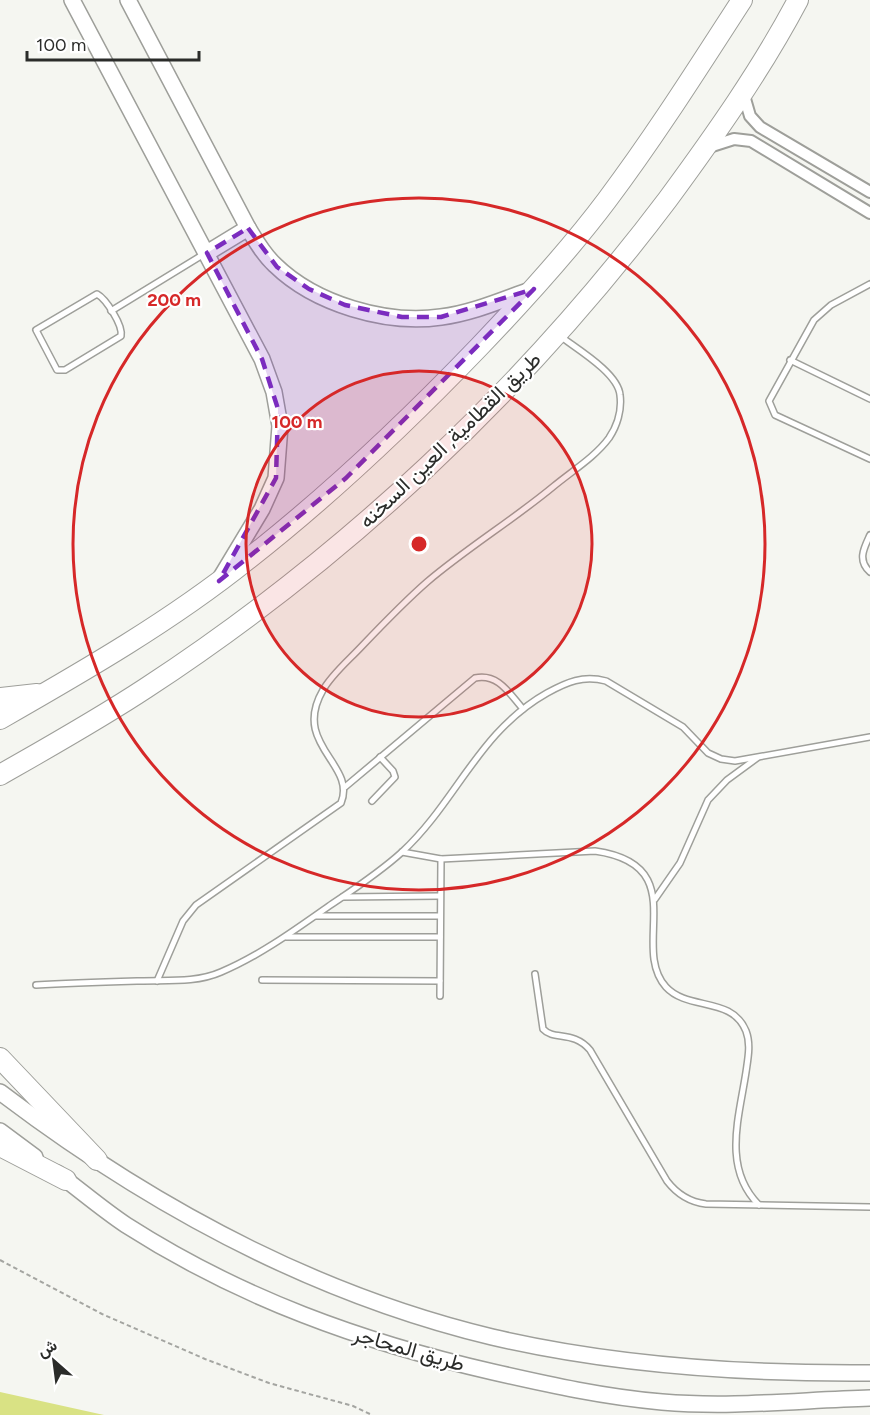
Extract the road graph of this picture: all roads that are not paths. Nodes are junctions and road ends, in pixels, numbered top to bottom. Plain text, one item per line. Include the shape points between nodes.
1 (72, 0) edge
2 (128, 0) edge
3 (742, 0) edge
4 (798, 0) edge
5 (743, 91) junction
6 (706, 148) junction
7 (870, 192) edge
8 (870, 213) edge
9 (248, 228) junction
10 (207, 253) junction
11 (870, 284) edge
12 (534, 289) junction
13 (111, 311) junction
14 (557, 334) junction
15 (790, 360) junction
16 (870, 399) edge
17 (870, 459) edge
18 (870, 535) edge
19 (870, 572) edge
20 (219, 581) junction
21 (43, 694) junction
22 (0, 698) edge
23 (523, 709) junction
24 (0, 719) edge
25 (870, 737) edge
26 (761, 756) junction
27 (380, 757) junction
28 (0, 775) edge
29 (345, 787) junction
30 (372, 801) dead end
31 (402, 852) junction
32 (441, 859) junction
33 (440, 896) junction
34 (342, 897) junction
35 (655, 899) junction
36 (315, 916) junction
37 (440, 916) junction
38 (285, 937) junction
39 (440, 937) junction
40 (535, 974) dead end
41 (262, 980) dead end
42 (157, 981) junction
43 (440, 981) junction
44 (36, 985) dead end
45 (440, 996) dead end
46 (0, 1058) edge
47 (0, 1092) edge
48 (0, 1131) edge
49 (0, 1146) edge
50 (97, 1160) junction
51 (66, 1180) junction
52 (759, 1205) junction
53 (870, 1207) edge
54 (870, 1373) edge
55 (870, 1398) edge

1 - 10 street
2 - 9 street
3 - 12 highway via 669,114 605,202
4 - 5 highway, طريق القطامية, العين السخنه
5 - 6 highway, طريق القطامية, العين السخنه
5 - 7 street via 750,116 760,127
6 - 8 street via 734,139 751,141
6 - 14 highway, طريق القطامية, العين السخنه via 630,249
9 - 10 street
9 - 12 street via 263,253 292,278 345,305 382,315 441,317
10 - 13 lane
10 - 20 street via 262,359 274,392 280,426 279,460 270,494
11 - 15 lane via 822,312
12 - 20 highway via 439,389 346,478
13 - 13 lane via 103,297 94,294 38,328 37,335 57,370 65,370 121,336 122,329
14 - 28 highway, طريق القطامية, العين السخنه via 456,441 360,528 259,609 147,688
14 - 29 lane via 615,381 621,396 615,427 603,445 408,600 324,688 315,709 315,732
15 - 16 lane
15 - 17 lane via 771,396 771,411
18 - 19 lane via 862,556
20 - 21 highway
21 - 22 highway
21 - 24 highway
23 - 26 lane via 564,683 596,678 683,727 714,757 735,761
23 - 27 lane via 498,681 491,677 475,678
23 - 31 lane via 484,745 443,806
25 - 26 lane
26 - 35 lane via 708,800 680,863
27 - 29 lane
27 - 30 lane via 395,777
29 - 42 lane via 336,809 196,905 179,930
31 - 32 lane
31 - 34 lane
32 - 33 lane
32 - 35 lane via 607,852 638,869
33 - 34 lane
33 - 37 lane
34 - 36 lane
35 - 52 lane via 653,952 662,981 685,1000 725,1009 746,1031 749,1051 735,1158 742,1184
36 - 37 lane
36 - 38 lane
37 - 39 lane
38 - 39 lane
38 - 42 lane via 210,976
39 - 43 lane
40 - 52 lane via 545,1031 574,1037 590,1050 672,1187 698,1203
41 - 43 lane
42 - 44 lane
43 - 45 lane
46 - 50 highway
47 - 50 street, طريق المحاجر
48 - 51 street, طريق المحاجر
49 - 51 highway
50 - 54 street, طريق المحاجر via 190,1216 273,1259 358,1295 447,1324 538,1346 631,1362 774,1372
51 - 55 street, طريق المحاجر via 126,1224 247,1291 328,1325 412,1353 587,1394 625,1399 741,1405
52 - 53 lane

